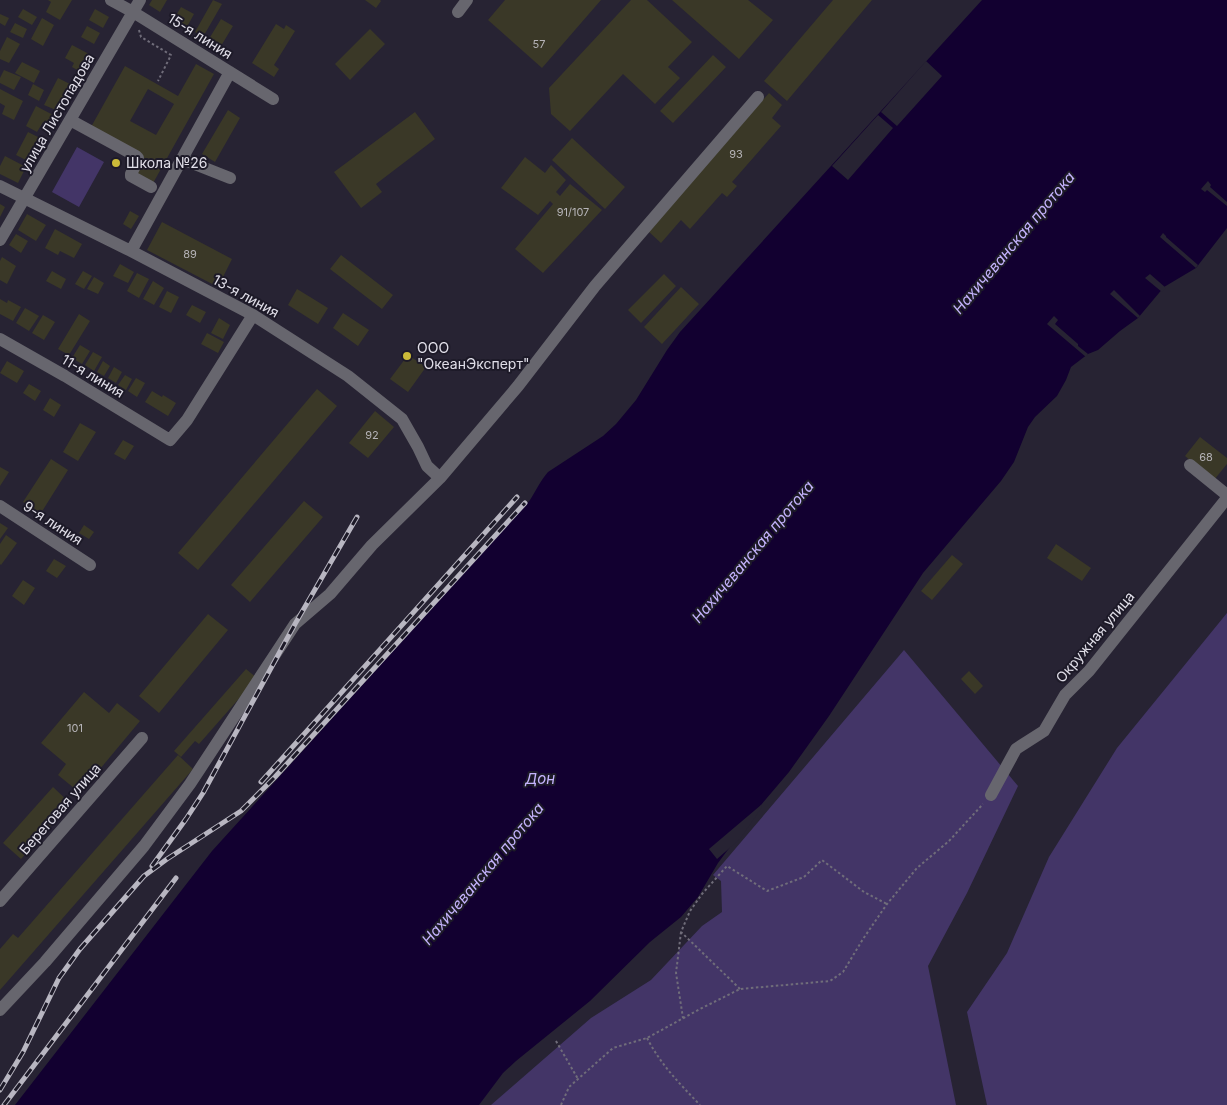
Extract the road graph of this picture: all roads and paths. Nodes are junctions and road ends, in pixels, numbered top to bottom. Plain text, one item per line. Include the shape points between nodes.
1 (111, 0) edge
2 (140, 0) edge
3 (467, 0) edge
4 (133, 12) junction
5 (458, 12) dead end
6 (139, 30) dead end
7 (230, 72) junction
8 (158, 81) dead end
9 (758, 97) dead end
10 (273, 99) dead end
11 (70, 120) junction
12 (182, 159) junction
13 (230, 178) dead end
14 (0, 186) edge
15 (151, 188) dead end
16 (25, 198) junction
17 (0, 240) edge
18 (131, 250) junction
19 (253, 315) junction
20 (0, 339) edge
21 (1190, 465) dead end
22 (440, 478) junction
23 (1227, 496) edge
24 (0, 506) edge
25 (90, 565) dead end
26 (142, 738) dead end
27 (991, 795) joint
28 (0, 901) edge
29 (887, 904) junction
30 (680, 932) junction
31 (740, 989) junction
32 (0, 1010) edge
33 (683, 1018) junction
34 (647, 1038) junction
35 (556, 1041) dead end
36 (578, 1079) junction
37 (560, 1105) edge
38 (700, 1105) edge

1 - 4 street, 15-я линия
2 - 4 street, улица Листопадова
3 - 5 street
4 - 7 street, 15-я линия
4 - 11 street, улица Листопадова
6 - 8 path via 141,37 171,55
7 - 10 street, 15-я линия
7 - 12 street
9 - 22 street via 595,286 518,386
11 - 15 street via 136,156 138,160 131,176
11 - 16 street, улица Листопадова
12 - 13 street
12 - 18 street
14 - 16 street, 13-я линия
16 - 17 street, улица Листопадова
16 - 18 street, 13-я линия
18 - 19 street, 13-я линия
19 - 20 street, 11-я линия via 187,420 170,440
19 - 22 street, 13-я линия via 348,376 402,419 427,466
21 - 23 street
22 - 32 street via 372,545 330,594 295,624 190,784 144,846
23 - 27 street, Окружная улица via 1089,671 1065,695 1044,731 1016,749
24 - 25 street, 9-я линия
26 - 28 street, Береговая улица
27 - 29 path via 948,841 917,868
29 - 30 path via 864,892 822,860 804,877 767,891 727,866 702,894
29 - 31 path via 843,972 830,981
30 - 31 path
30 - 33 path via 676,973
31 - 33 path
33 - 34 path
34 - 36 path via 613,1048
34 - 38 path via 665,1067
35 - 36 path
36 - 37 path via 569,1087

